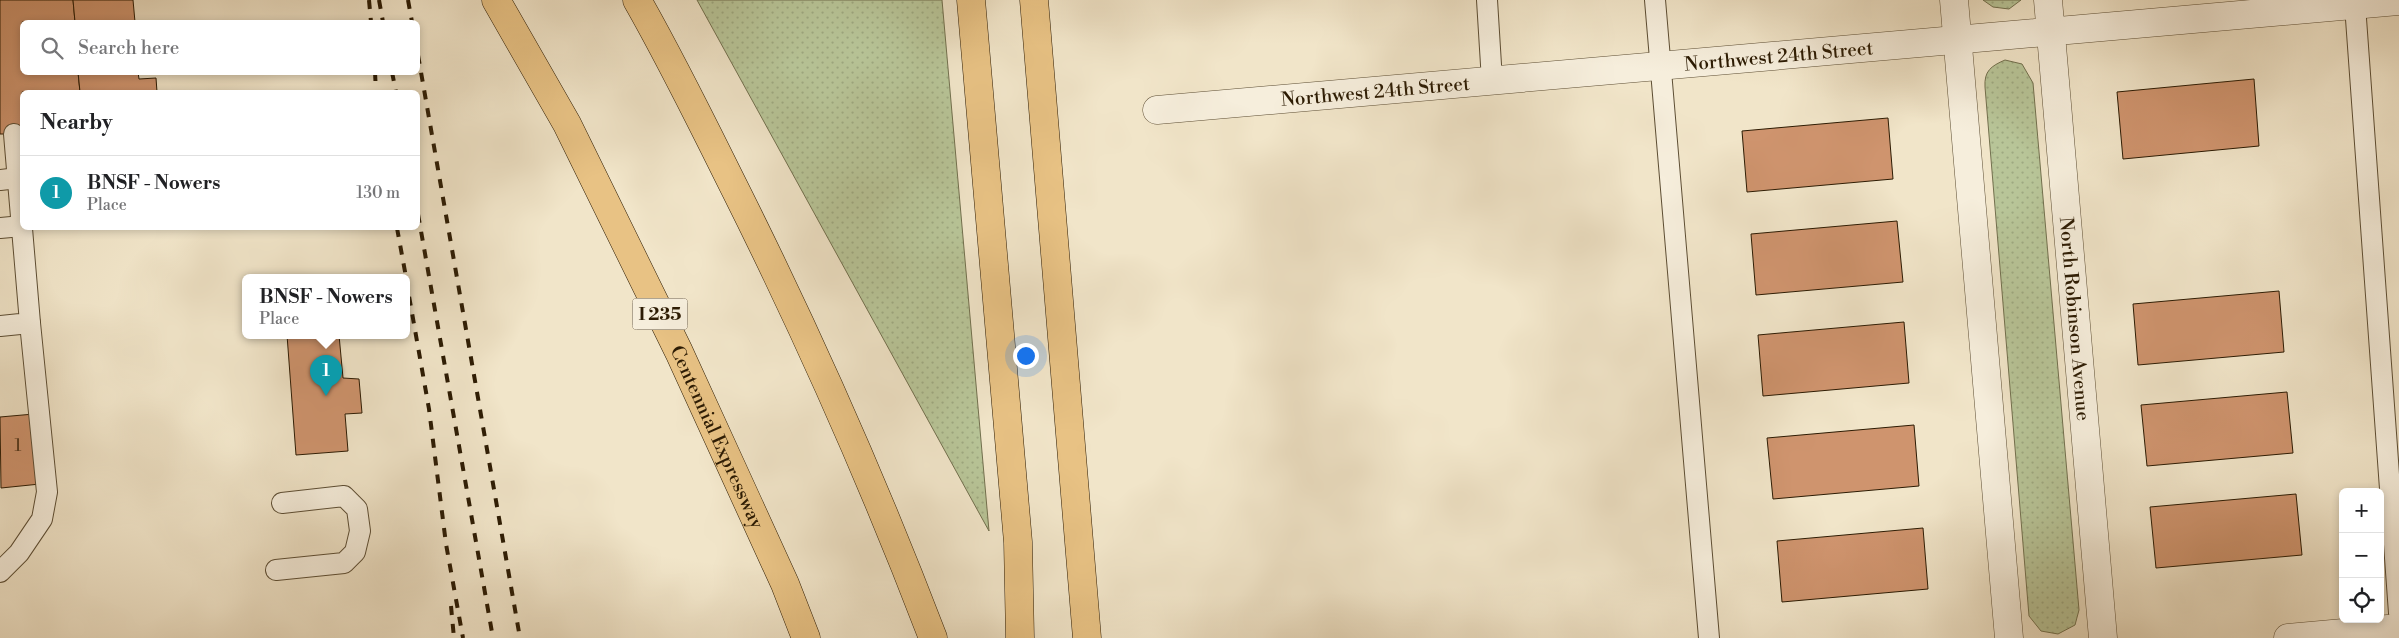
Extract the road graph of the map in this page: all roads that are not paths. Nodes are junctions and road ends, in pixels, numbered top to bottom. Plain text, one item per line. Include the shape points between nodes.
1 (496, 0) edge
2 (637, 0) edge
3 (971, 0) edge
4 (1034, 0) edge
5 (1487, 0) edge
6 (1655, 0) edge
7 (1954, 0) edge
8 (2048, 0) edge
9 (2399, 1) edge
10 (2354, 5) junction
11 (2050, 32) junction
12 (1958, 40) junction
13 (1660, 66) junction
14 (1492, 81) junction
15 (1157, 110) dead end
16 (14, 134) dead end
17 (9, 179) edge
18 (20, 219) edge
19 (20, 226) edge
20 (0, 228) edge
21 (22, 230) edge
22 (30, 323) junction
23 (0, 326) edge
24 (282, 503) dead end
25 (276, 570) dead end
26 (0, 572) edge
27 (2399, 613) edge
28 (2399, 628) edge
29 (806, 638) edge
30 (933, 638) edge
31 (1020, 638) edge
32 (1087, 638) edge
33 (1709, 638) edge
34 (2009, 638) edge
35 (2103, 638) edge
36 (2288, 638) edge

1 - 29 highway, Centennial Expressway / I 235 via 567,124 679,352 785,584
2 - 30 highway via 669,57 789,298 902,558
3 - 31 highway via 1018,542
4 - 32 highway
5 - 14 lane
6 - 13 lane
7 - 12 street
8 - 11 street, North Robinson Avenue
9 - 10 street, Northwest 24th Street
10 - 11 street, Northwest 24th Street
10 - 27 lane
11 - 12 street, Northwest 24th Street
11 - 35 street, North Robinson Avenue
12 - 13 street, Northwest 24th Street
12 - 34 street
13 - 14 street, Northwest 24th Street
13 - 33 lane
14 - 15 street, Northwest 24th Street
16 - 17 lane
17 - 18 lane
19 - 20 lane
21 - 22 lane
22 - 23 lane
22 - 26 lane via 47,492 42,519 20,554
24 - 25 lane via 344,496 357,510 360,532 355,552 344,563
28 - 36 street

